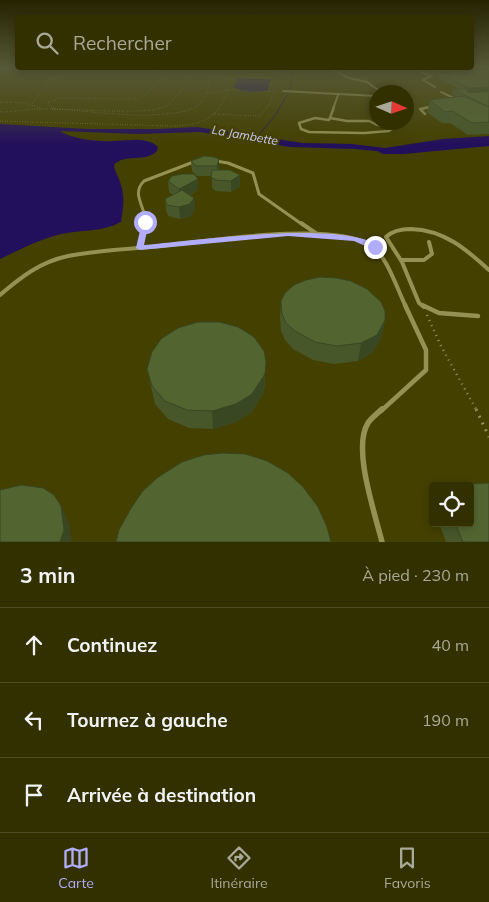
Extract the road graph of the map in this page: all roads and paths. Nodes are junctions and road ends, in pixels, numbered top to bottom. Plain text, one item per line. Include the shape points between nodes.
1 (42, 93) edge
2 (148, 93) edge
3 (178, 93) edge
4 (207, 93) edge
5 (226, 93) edge
6 (273, 93) edge
7 (315, 93) edge
8 (444, 93) edge
9 (338, 95) junction
10 (369, 96) edge
11 (459, 101) edge
12 (0, 102) edge
13 (32, 104) junction
14 (434, 107) edge
15 (42, 109) junction
16 (56, 109) junction
17 (0, 112) edge
18 (213, 114) junction
19 (425, 114) dead end
20 (330, 118) junction
21 (0, 121) edge
22 (369, 121) edge
23 (390, 130) edge
24 (203, 161) edge
25 (211, 161) edge
26 (320, 236) junction
27 (429, 242) dead end
28 (140, 248) junction
29 (401, 260) junction
30 (489, 270) edge
31 (0, 295) edge
32 (424, 308) junction
33 (478, 316) dead end
34 (489, 437) edge
35 (382, 542) edge

1 - 13 path
2 - 16 path via 140,99 60,98 48,102
3 - 16 path via 164,107 145,110
4 - 15 path via 195,107 146,116
5 - 18 path via 223,103
6 - 18 path via 270,104 260,116
7 - 9 lane
8 - 11 lane
9 - 10 lane
9 - 20 lane
12 - 13 path
13 - 15 path
14 - 19 lane via 420,109
15 - 16 path
15 - 17 path
18 - 21 path via 200,123 175,125
20 - 22 lane
20 - 23 lane via 299,123 301,129 309,132
24 - 28 lane via 176,168 139,186 137,194 146,218
25 - 26 lane via 224,161 253,173 259,194
26 - 28 lane via 272,235
26 - 35 lane via 366,242 381,254 426,350 426,370 368,422 362,437 362,458
27 - 29 lane via 432,254 424,260
28 - 31 lane via 46,262 29,271
29 - 30 lane via 386,238 389,233 421,229 450,237
29 - 32 lane
32 - 33 lane
32 - 34 path

